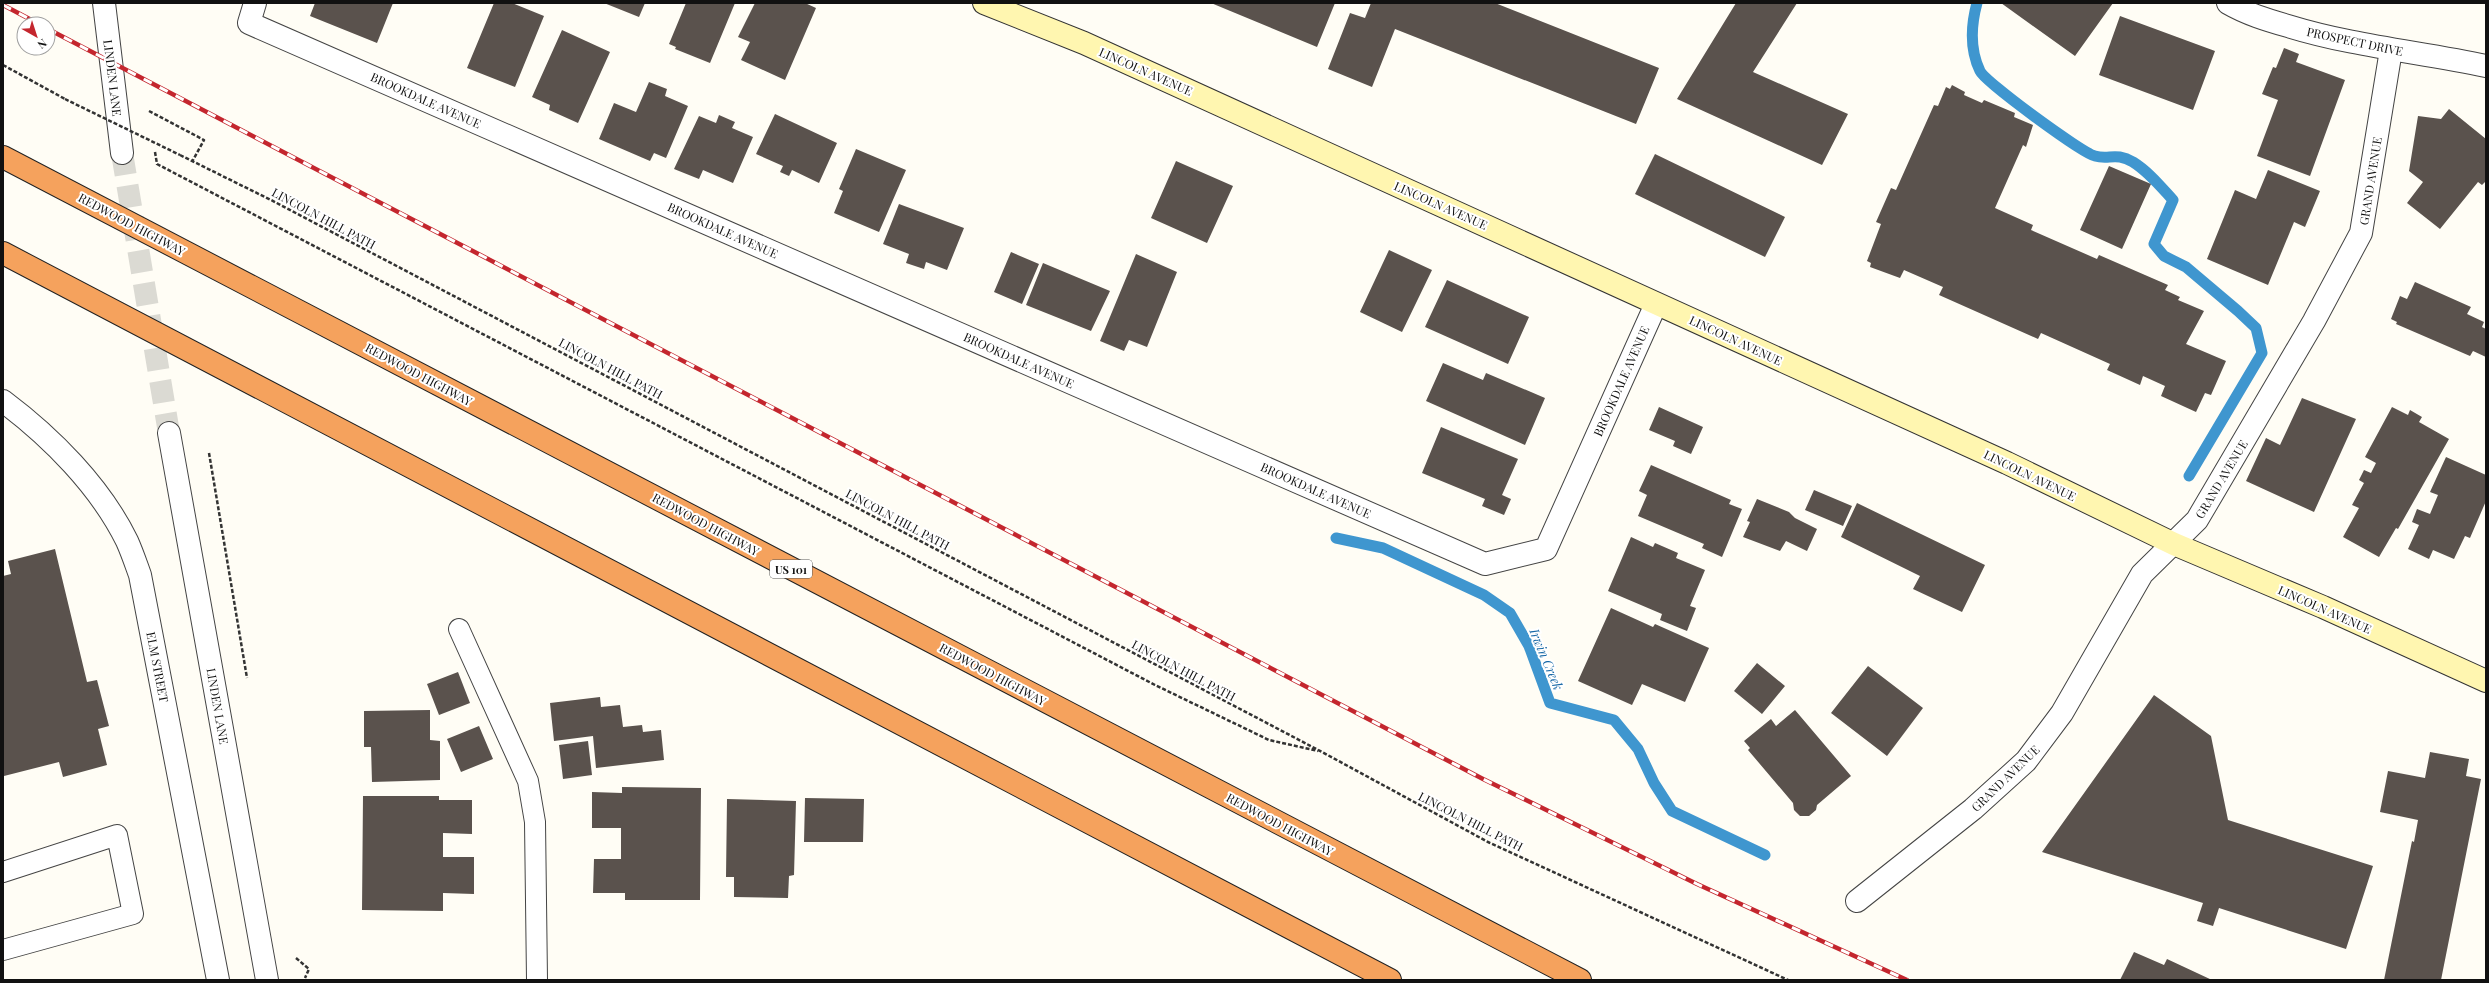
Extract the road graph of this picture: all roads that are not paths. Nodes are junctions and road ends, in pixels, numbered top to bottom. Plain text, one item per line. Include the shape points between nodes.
1 (104, 3) edge
2 (984, 3) edge
3 (2228, 3) edge
4 (252, 13) edge
5 (2391, 50) junction
6 (2486, 66) edge
7 (122, 153) tunnel mouth
8 (3, 156) edge
9 (3, 253) edge
10 (1656, 304) junction
11 (3, 401) edge
12 (168, 433) tunnel mouth
13 (2174, 544) junction
14 (459, 629) dead end
15 (2486, 681) edge
16 (3, 872) edge
17 (1857, 901) dead end
18 (3, 950) edge
19 (218, 980) edge
20 (267, 980) edge
21 (537, 980) edge
22 (1390, 980) edge
23 (1580, 980) edge

1 - 7 street, LINDEN LANE
2 - 10 main road, LINCOLN AVENUE via 1084,43
3 - 5 street, PROSPECT DRIVE via 2245,13 2309,32
4 - 10 street, BROOKDALE AVENUE via 1485,564 1546,549
5 - 6 street, PROSPECT DRIVE via 2431,54
5 - 13 street, GRAND AVENUE via 2361,233 2314,321 2197,520
8 - 23 highway, REDWOOD HIGHWAY / US 101
9 - 22 highway
10 - 13 main road, LINCOLN AVENUE via 2000,459
11 - 19 street, ELM STREET via 50,442 84,478 106,506 127,541 140,575
12 - 20 street, LINDEN LANE
13 - 15 main road, LINCOLN AVENUE via 2323,607
13 - 17 street, GRAND AVENUE via 2142,574 2070,700 2026,761 1974,810
14 - 21 lane via 528,781 535,822
16 - 18 lane via 117,835 133,914

